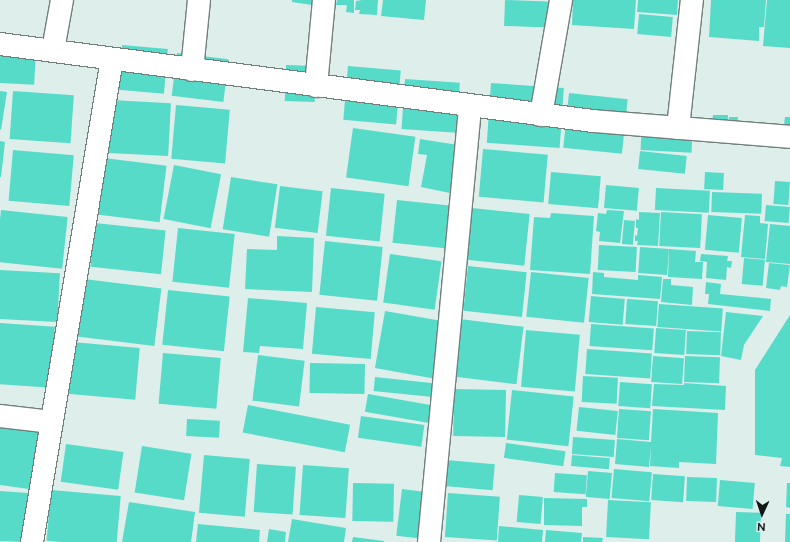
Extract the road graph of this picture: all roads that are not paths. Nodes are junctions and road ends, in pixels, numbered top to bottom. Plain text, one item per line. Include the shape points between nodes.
1 (62, 0) edge
2 (199, 0) edge
3 (324, 0) edge
4 (561, 0) edge
5 (692, 0) edge
6 (0, 44) edge
7 (53, 50) junction
8 (112, 60) junction
9 (192, 70) junction
10 (316, 86) junction
11 (470, 106) junction
12 (541, 115) junction
13 (678, 128) junction
14 (790, 137) edge
15 (0, 416) edge
16 (52, 422) junction
17 (32, 542) edge
18 (429, 542) edge

1 - 7 street
2 - 9 street
3 - 10 street
4 - 12 street
5 - 13 street
6 - 7 street
7 - 8 street
8 - 9 street
8 - 16 street
9 - 10 street
10 - 11 street
11 - 12 street
11 - 18 street
12 - 13 street
13 - 14 street
15 - 16 street
16 - 17 street

